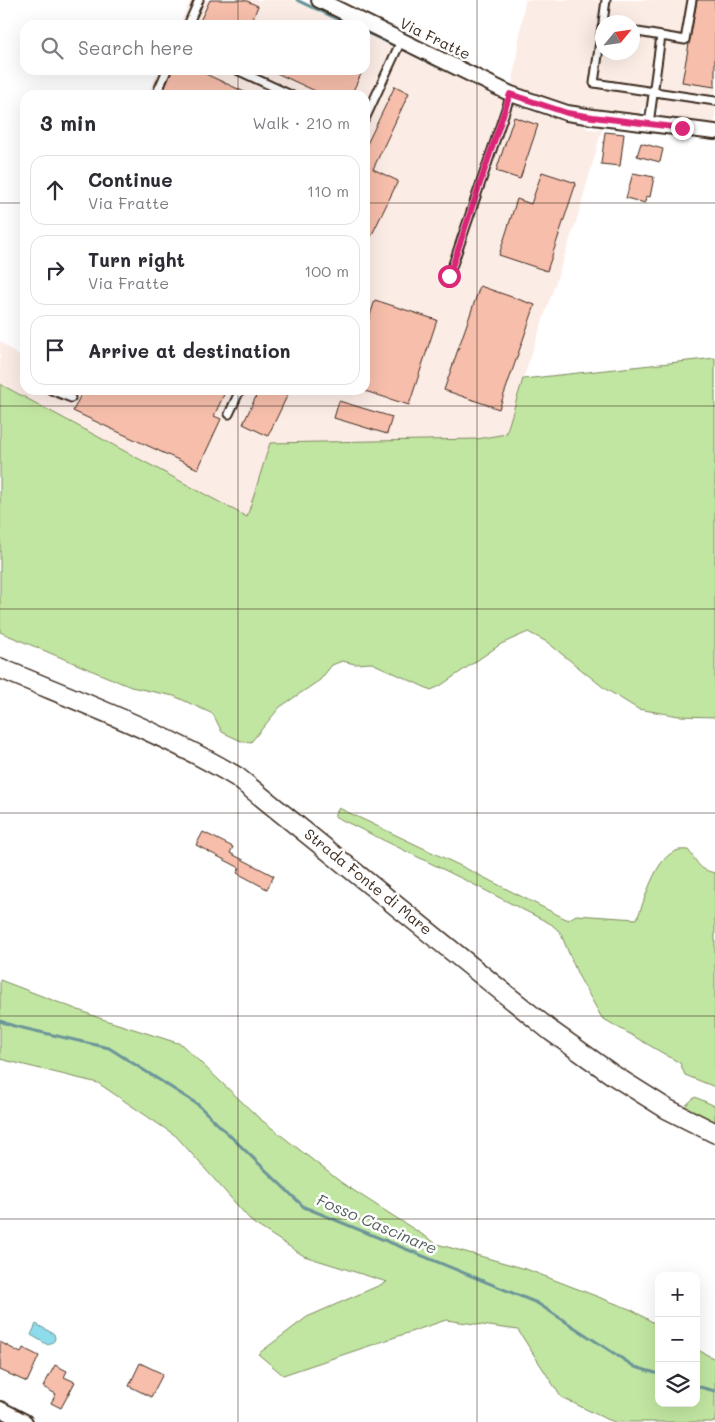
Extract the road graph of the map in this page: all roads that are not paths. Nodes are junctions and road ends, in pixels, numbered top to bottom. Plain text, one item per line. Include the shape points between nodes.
1 (199, 0) edge
2 (319, 0) edge
3 (606, 0) edge
4 (692, 0) edge
5 (604, 15) edge
6 (190, 20) edge
7 (359, 20) edge
8 (370, 26) edge
9 (640, 32) edge
10 (661, 36) junction
11 (401, 41) junction
12 (597, 60) edge
13 (165, 75) edge
14 (249, 75) edge
15 (158, 90) edge
16 (280, 90) edge
17 (653, 92) junction
18 (510, 94) junction
19 (715, 101) edge
20 (370, 107) edge
21 (649, 124) junction
22 (715, 132) edge
23 (449, 276) dead end
24 (64, 395) edge
25 (238, 395) edge
26 (71, 398) dead end
27 (229, 414) dead end
28 (0, 668) edge
29 (715, 1133) edge
30 (0, 1409) edge
31 (25, 1422) edge

1 - 6 lane
2 - 7 street, Via Fratte
3 - 5 lane
4 - 10 lane via 685,40
8 - 11 street, Via Fratte
9 - 10 lane
10 - 17 lane
11 - 18 street, Via Fratte
11 - 20 lane
12 - 17 lane via 594,83
13 - 15 lane
14 - 16 lane
17 - 19 lane
17 - 21 lane
18 - 21 street, Via Fratte via 567,113
18 - 23 lane
21 - 22 street, Via Fratte
24 - 26 lane
25 - 27 lane
28 - 29 street, Strada Fonte di Mare via 175,742 236,777 551,1031 667,1109
30 - 31 street

